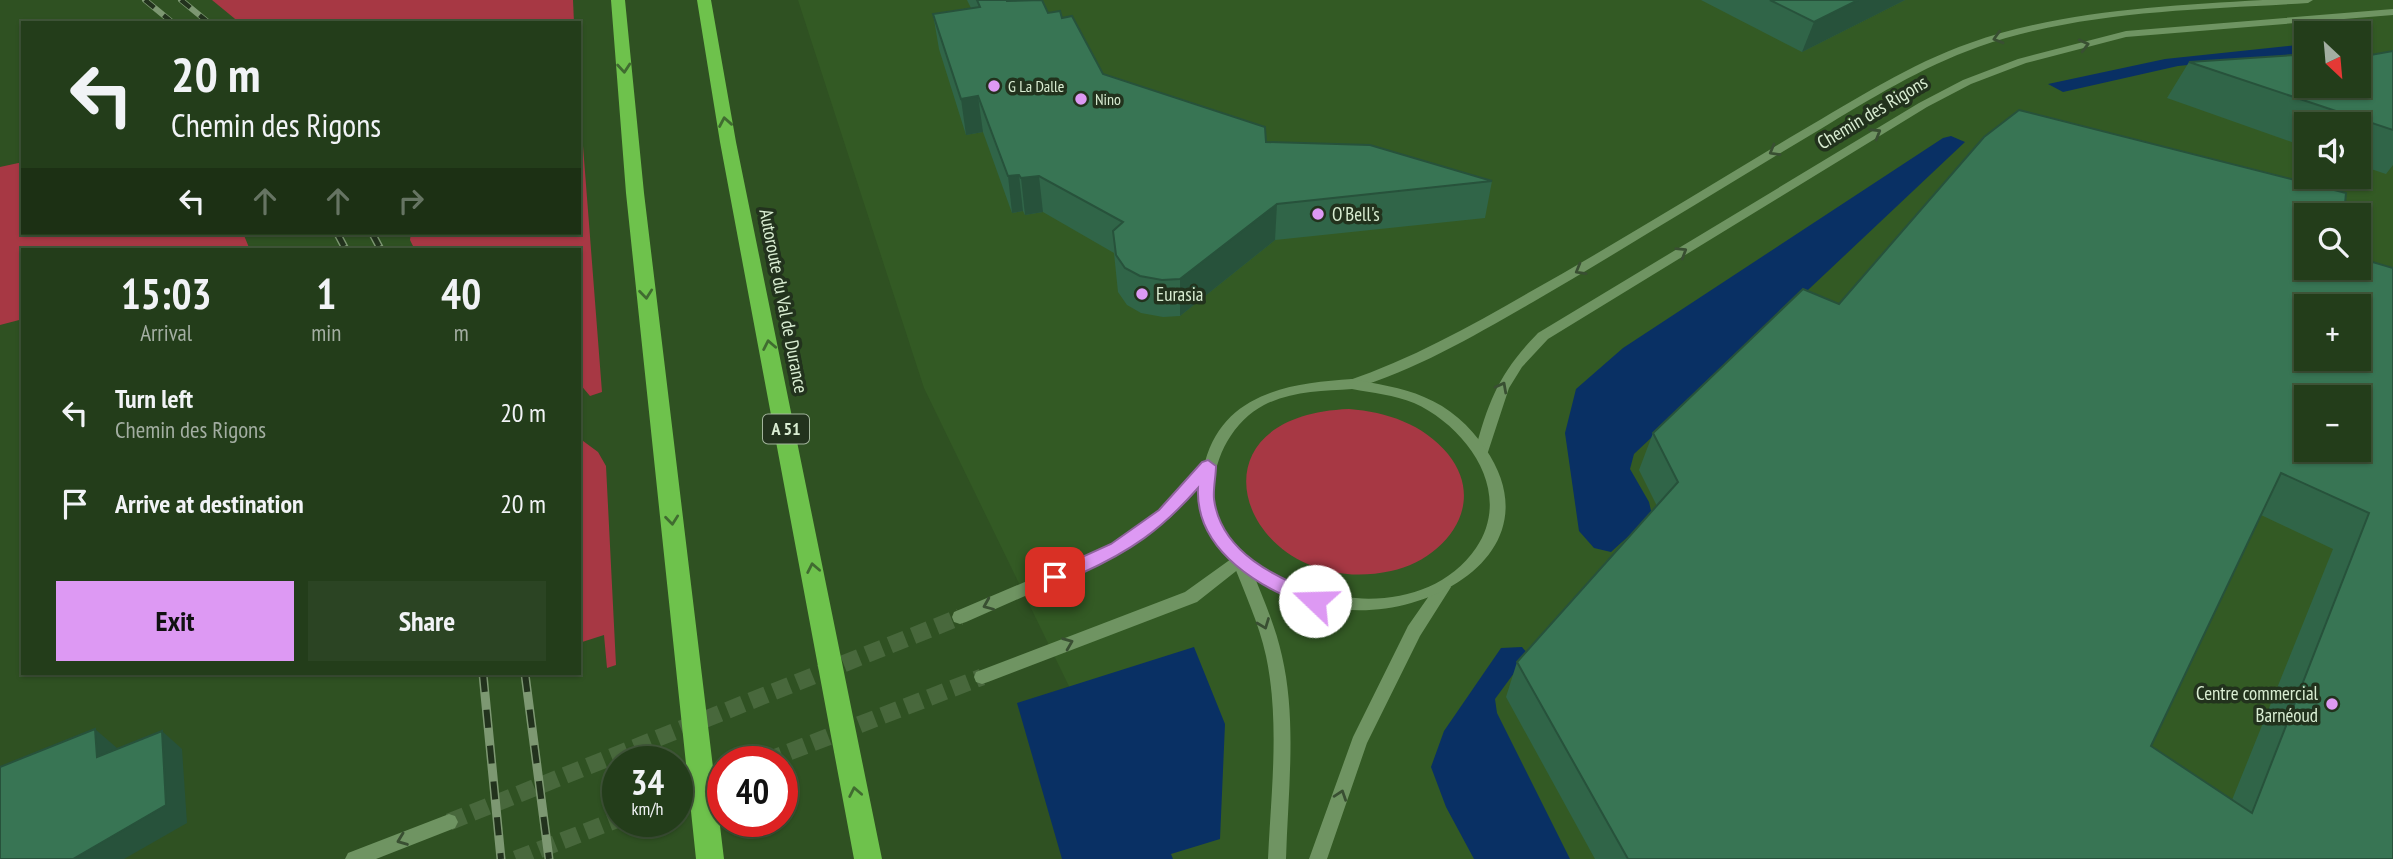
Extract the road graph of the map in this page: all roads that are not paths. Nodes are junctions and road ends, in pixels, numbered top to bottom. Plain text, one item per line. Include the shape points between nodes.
1 (618, 0) edge
2 (704, 0) edge
3 (2308, 0) edge
4 (2393, 12) edge
5 (1352, 384) junction
6 (1482, 451) junction
7 (1208, 466) junction
8 (1240, 560) junction
9 (1443, 587) junction
10 (960, 617) tunnel mouth
11 (982, 677) tunnel mouth
12 (449, 822) tunnel mouth
13 (354, 859) edge
14 (709, 859) edge
15 (868, 859) edge
16 (1277, 859) edge
17 (1318, 859) edge

1 -> 14 highway via 636,206
15 -> 2 highway, Autoroute du Val de Durance / A 51
3 -> 5 street, Chemin des Rigons via 2085,20 2001,36 1922,66 1453,343
6 -> 4 street, Chemin des Rigons via 1499,390 1517,361 1544,337 1923,104 1967,82 2022,61 2126,34
5 - 6 street via 1428,404 1459,425
5 - 7 street via 1313,386 1250,408 1222,437
6 - 9 street via 1495,478 1499,507 1492,535 1476,561
7 - 8 street via 1206,499 1217,531
7 -> 10 street via 1165,514 1117,549
8 - 9 street via 1273,584 1315,601 1360,606 1404,602
11 -> 8 street via 1191,597
8 -> 16 street via 1277,669
17 -> 9 street via 1359,742 1415,631
12 -> 13 street

